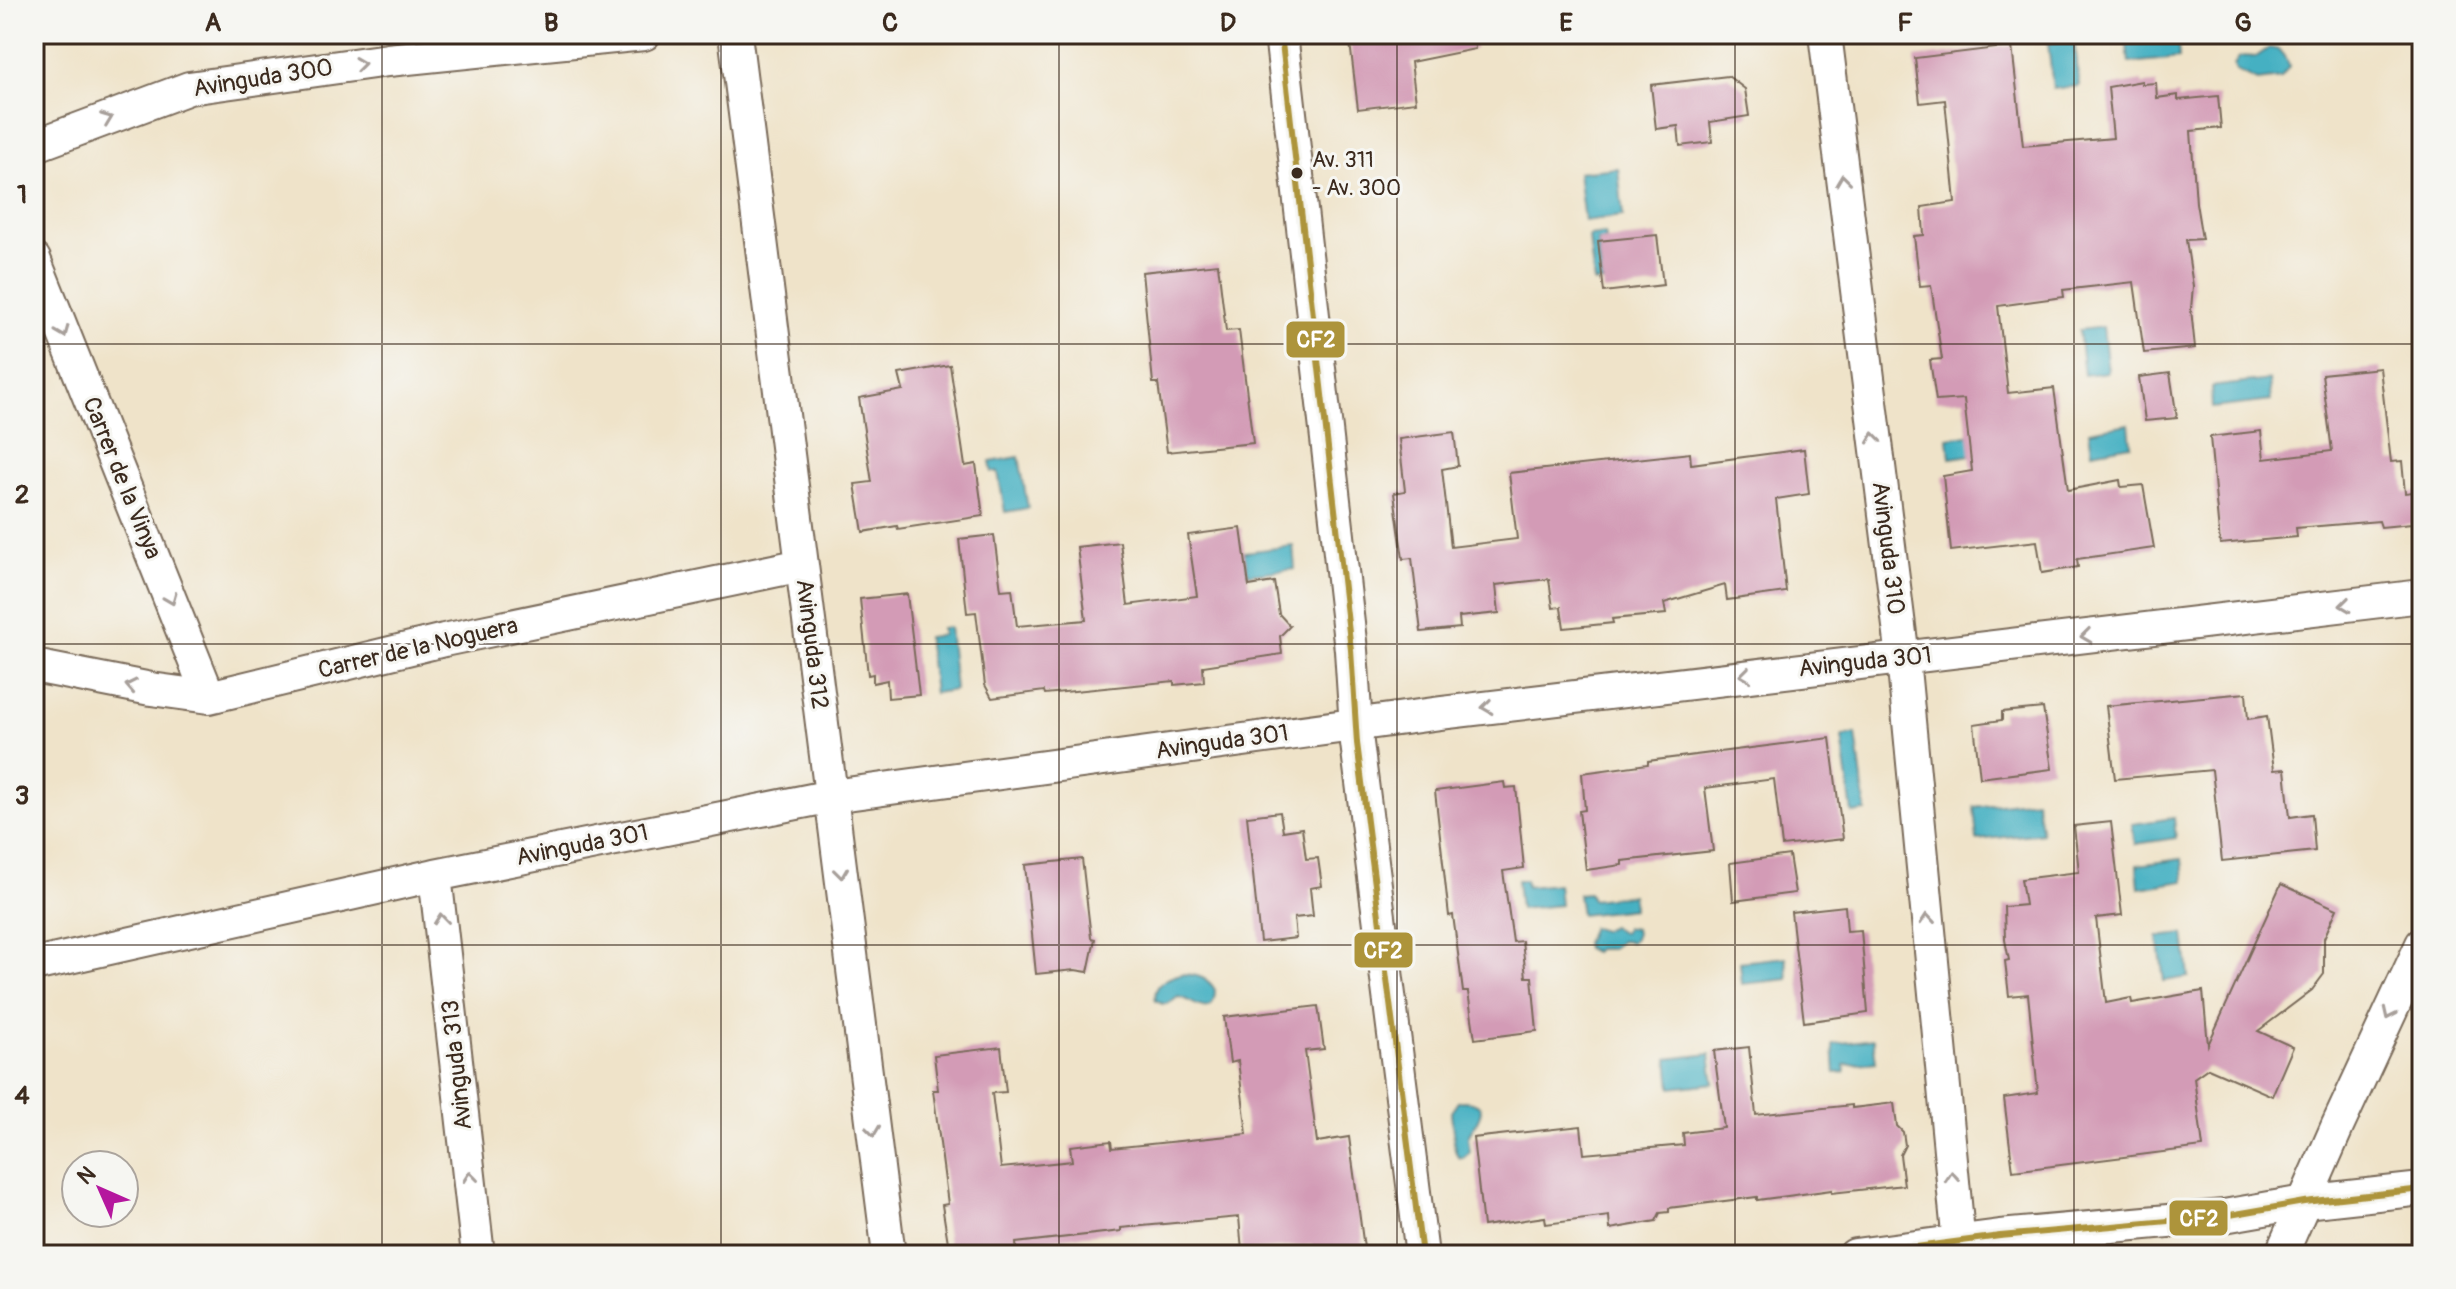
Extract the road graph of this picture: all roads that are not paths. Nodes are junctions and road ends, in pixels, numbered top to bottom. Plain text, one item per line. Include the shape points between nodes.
1 (644, 34) edge
2 (735, 34) edge
3 (1281, 34) edge
4 (1825, 34) edge
5 (34, 146) edge
6 (34, 259) edge
7 (802, 565) junction
8 (2422, 596) edge
9 (1903, 658) junction
10 (34, 666) edge
11 (209, 697) junction
12 (1356, 724) junction
13 (832, 796) junction
14 (435, 875) junction
15 (2422, 944) edge
16 (34, 965) edge
17 (2422, 1189) edge
18 (2304, 1202) junction
19 (1959, 1248) edge
20 (478, 1255) edge
21 (889, 1255) edge
22 (1422, 1255) edge
23 (1855, 1255) edge
24 (2281, 1255) edge

5 -> 1 street, Avinguda 300 via 189,88 388,60
2 - 7 street, Avinguda 312
3 - 12 street
9 -> 4 street, Avinguda 310
6 -> 11 street, Carrer de la Vinya
7 - 11 street, Carrer de la Noguera via 444,640
7 - 13 street, Avinguda 312
8 -> 9 street, Avinguda 301
9 -> 12 street, Avinguda 301
19 -> 9 street, Avinguda 310
11 -> 10 street, Carrer de la Noguera
12 - 13 street, Avinguda 301
12 - 22 street
13 - 14 street, Avinguda 301
13 -> 21 street, Avinguda 312
14 - 16 street, Avinguda 301
20 -> 14 street, Avinguda 313
15 -> 18 street
17 - 18 street
18 - 19 street
18 - 24 street
19 - 23 street

